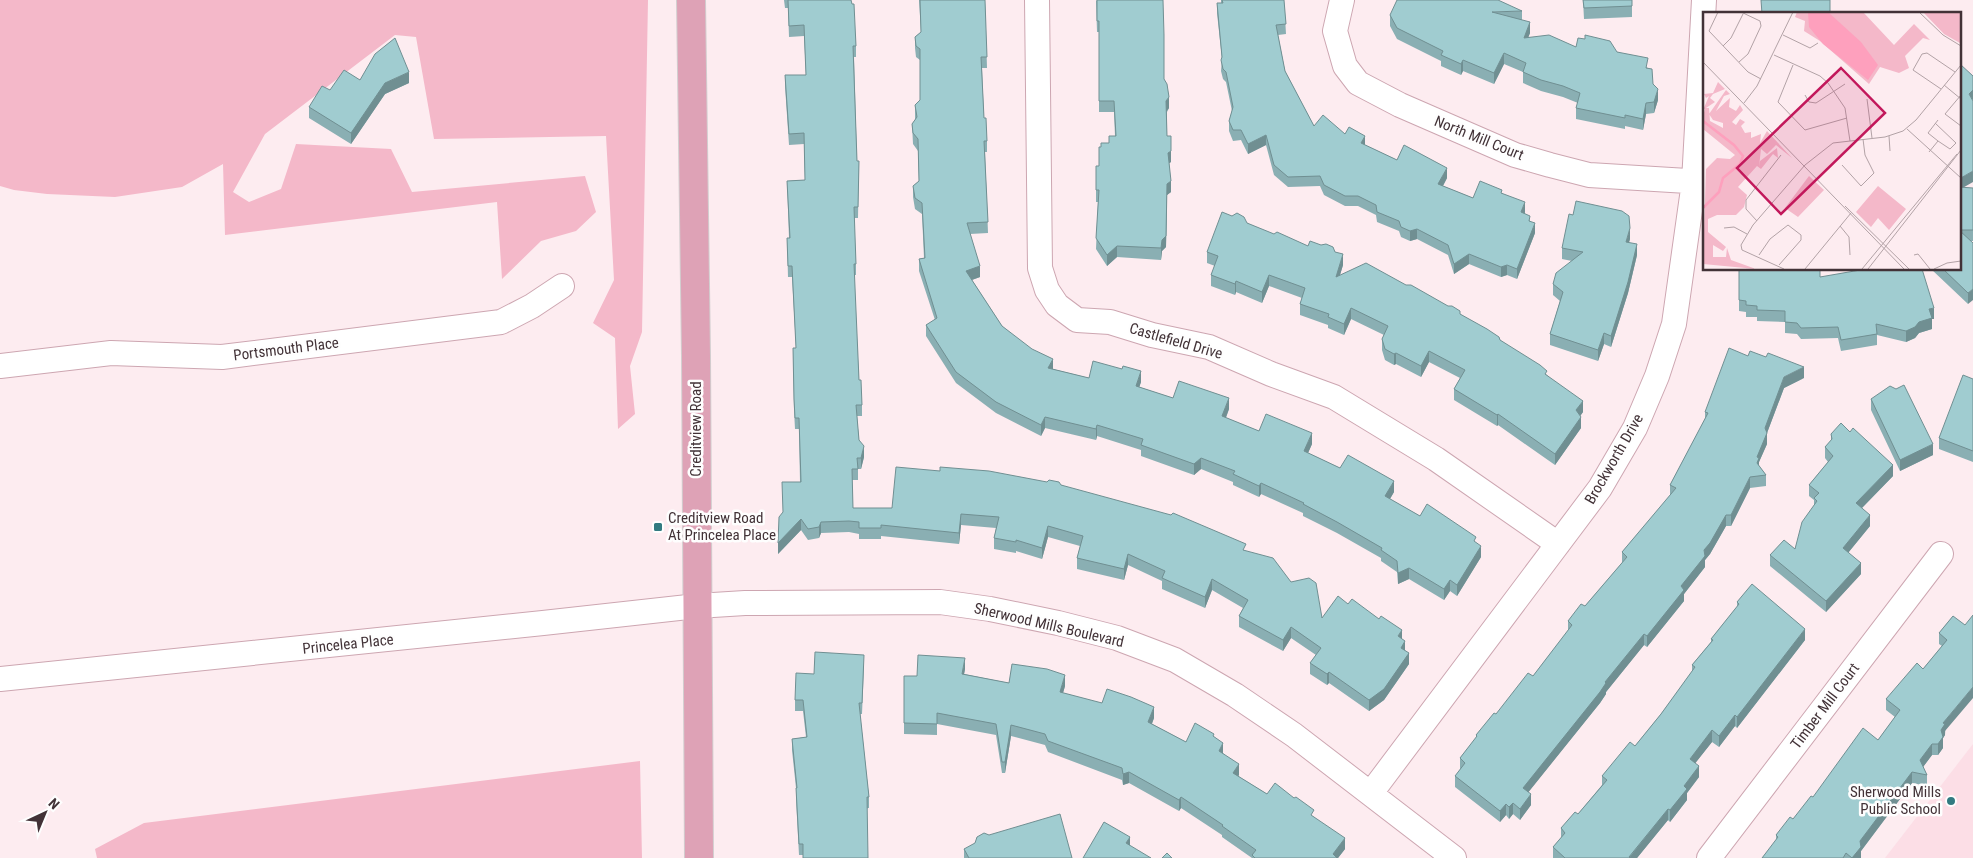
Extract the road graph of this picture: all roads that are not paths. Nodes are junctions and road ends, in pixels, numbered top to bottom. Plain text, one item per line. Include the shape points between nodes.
1 (691, 0) edge
2 (1037, 0) edge
3 (1342, 0) edge
4 (1703, 36) edge
5 (1699, 182) edge
6 (562, 286) dead end
7 (0, 366) edge
8 (1558, 544) junction
9 (1941, 554) dead end
10 (697, 606) junction
11 (0, 679) edge
12 (1371, 793) junction
13 (699, 858) edge
14 (1454, 858) edge
15 (1709, 858) edge

1 - 10 main road, Creditview Road
2 - 8 street, Castlefield Drive via 1040,268 1047,290 1057,305 1077,320 1110,322 1209,347 1334,397 1436,459
3 - 5 street, North Mill Court via 1336,31 1345,66 1358,83 1400,105 1515,155 1550,165 1589,175
4 - 5 street, Brockworth Drive
5 - 8 street, Brockworth Drive via 1674,324 1657,376 1635,428 1600,488
6 - 7 street, Portsmouth Place via 502,322 222,357 111,353
8 - 12 street, Brockworth Drive
9 - 15 street, Timber Mill Court
10 - 11 street, Princelea Place
10 - 12 street, Sherwood Mills Boulevard via 940,602 990,609 1118,638 1175,660 1234,695
10 - 13 main road, Creditview Road
12 - 14 street, Sherwood Mills Boulevard

